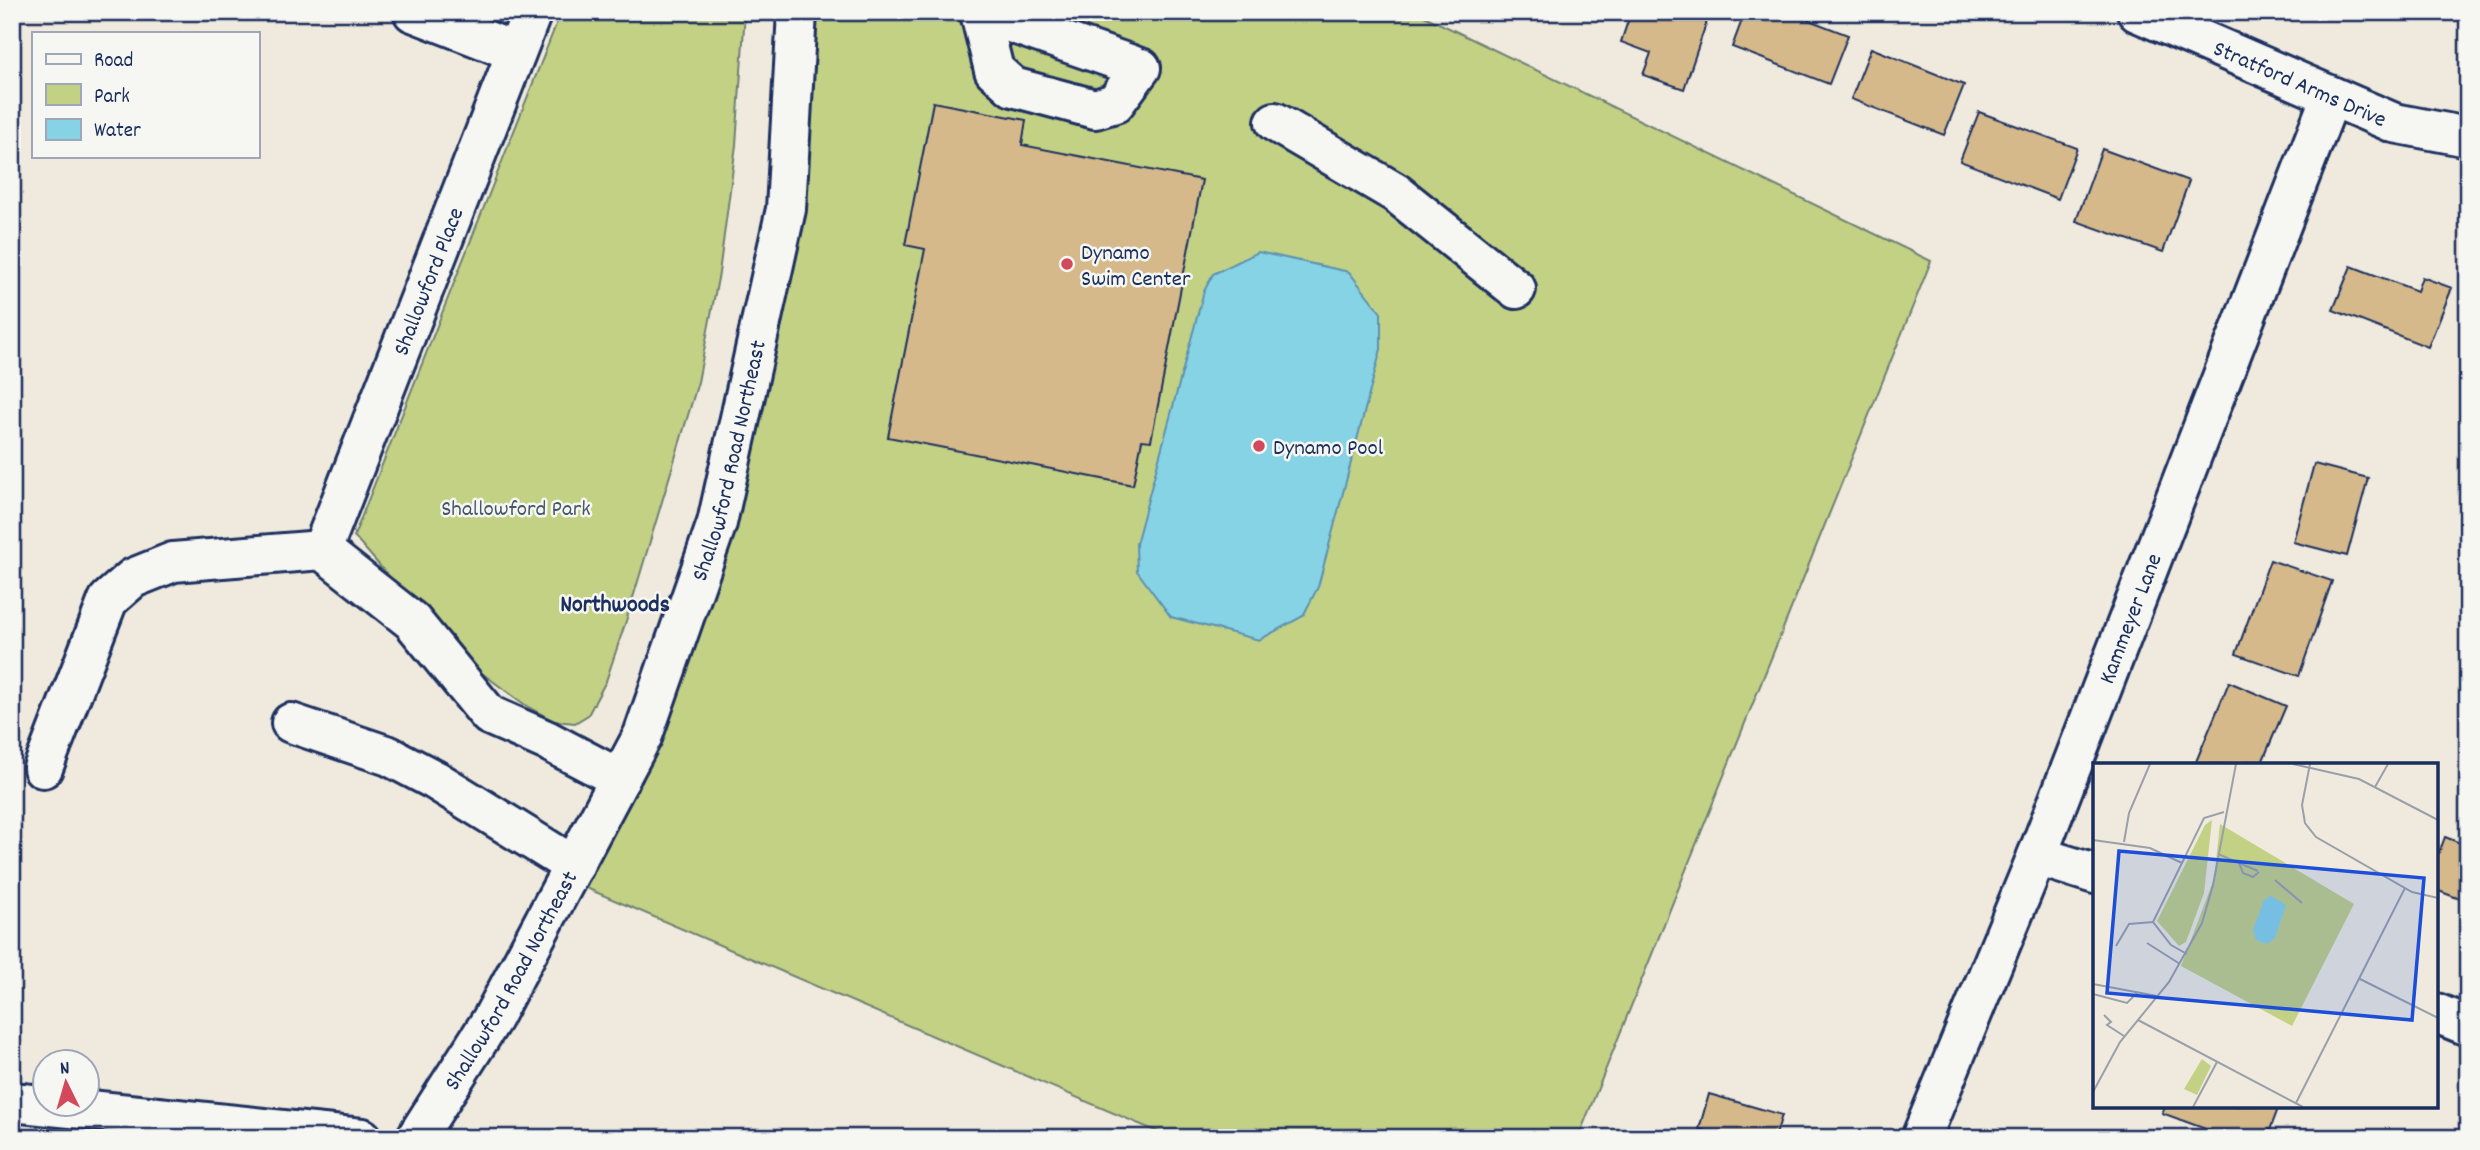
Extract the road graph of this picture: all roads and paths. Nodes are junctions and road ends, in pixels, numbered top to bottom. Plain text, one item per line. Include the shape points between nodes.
1 (413, 12) edge
2 (532, 12) edge
3 (797, 12) edge
4 (980, 12) edge
5 (2137, 12) edge
6 (516, 52) junction
7 (2331, 96) junction
8 (1275, 122) dead end
9 (2468, 137) edge
10 (1516, 289) dead end
11 (322, 550) junction
12 (291, 723) dead end
13 (43, 768) dead end
14 (620, 779) junction
15 (2037, 856) junction
16 (574, 866) junction
17 (2093, 873) edge
18 (2438, 1014) edge
19 (2468, 1026) edge
20 (12, 1102) edge
21 (244, 1132) edge
22 (362, 1138) edge
23 (416, 1138) edge
24 (1921, 1138) edge

1 - 6 street
2 - 6 street, Shallowford Place
3 - 14 street, Shallowford Road Northeast via 786,209 717,523 643,735
4 - 4 street via 994,70 1013,88 1095,110 1115,103 1137,66
5 - 7 street, Stratford Arms Drive
6 - 11 street, Shallowford Place
7 - 9 street, Stratford Arms Drive via 2394,123
7 - 15 street, Kammeyer Lane
8 - 10 street via 1396,193
11 - 13 street via 173,562 133,578 108,600
11 - 14 street via 412,621 489,715
12 - 16 street via 389,756
14 - 16 street, Shallowford Road Northeast
15 - 17 street
15 - 24 street, Kammeyer Lane
16 - 23 street, Shallowford Road Northeast via 492,1019
18 - 19 street
20 - 21 street
21 - 22 street

